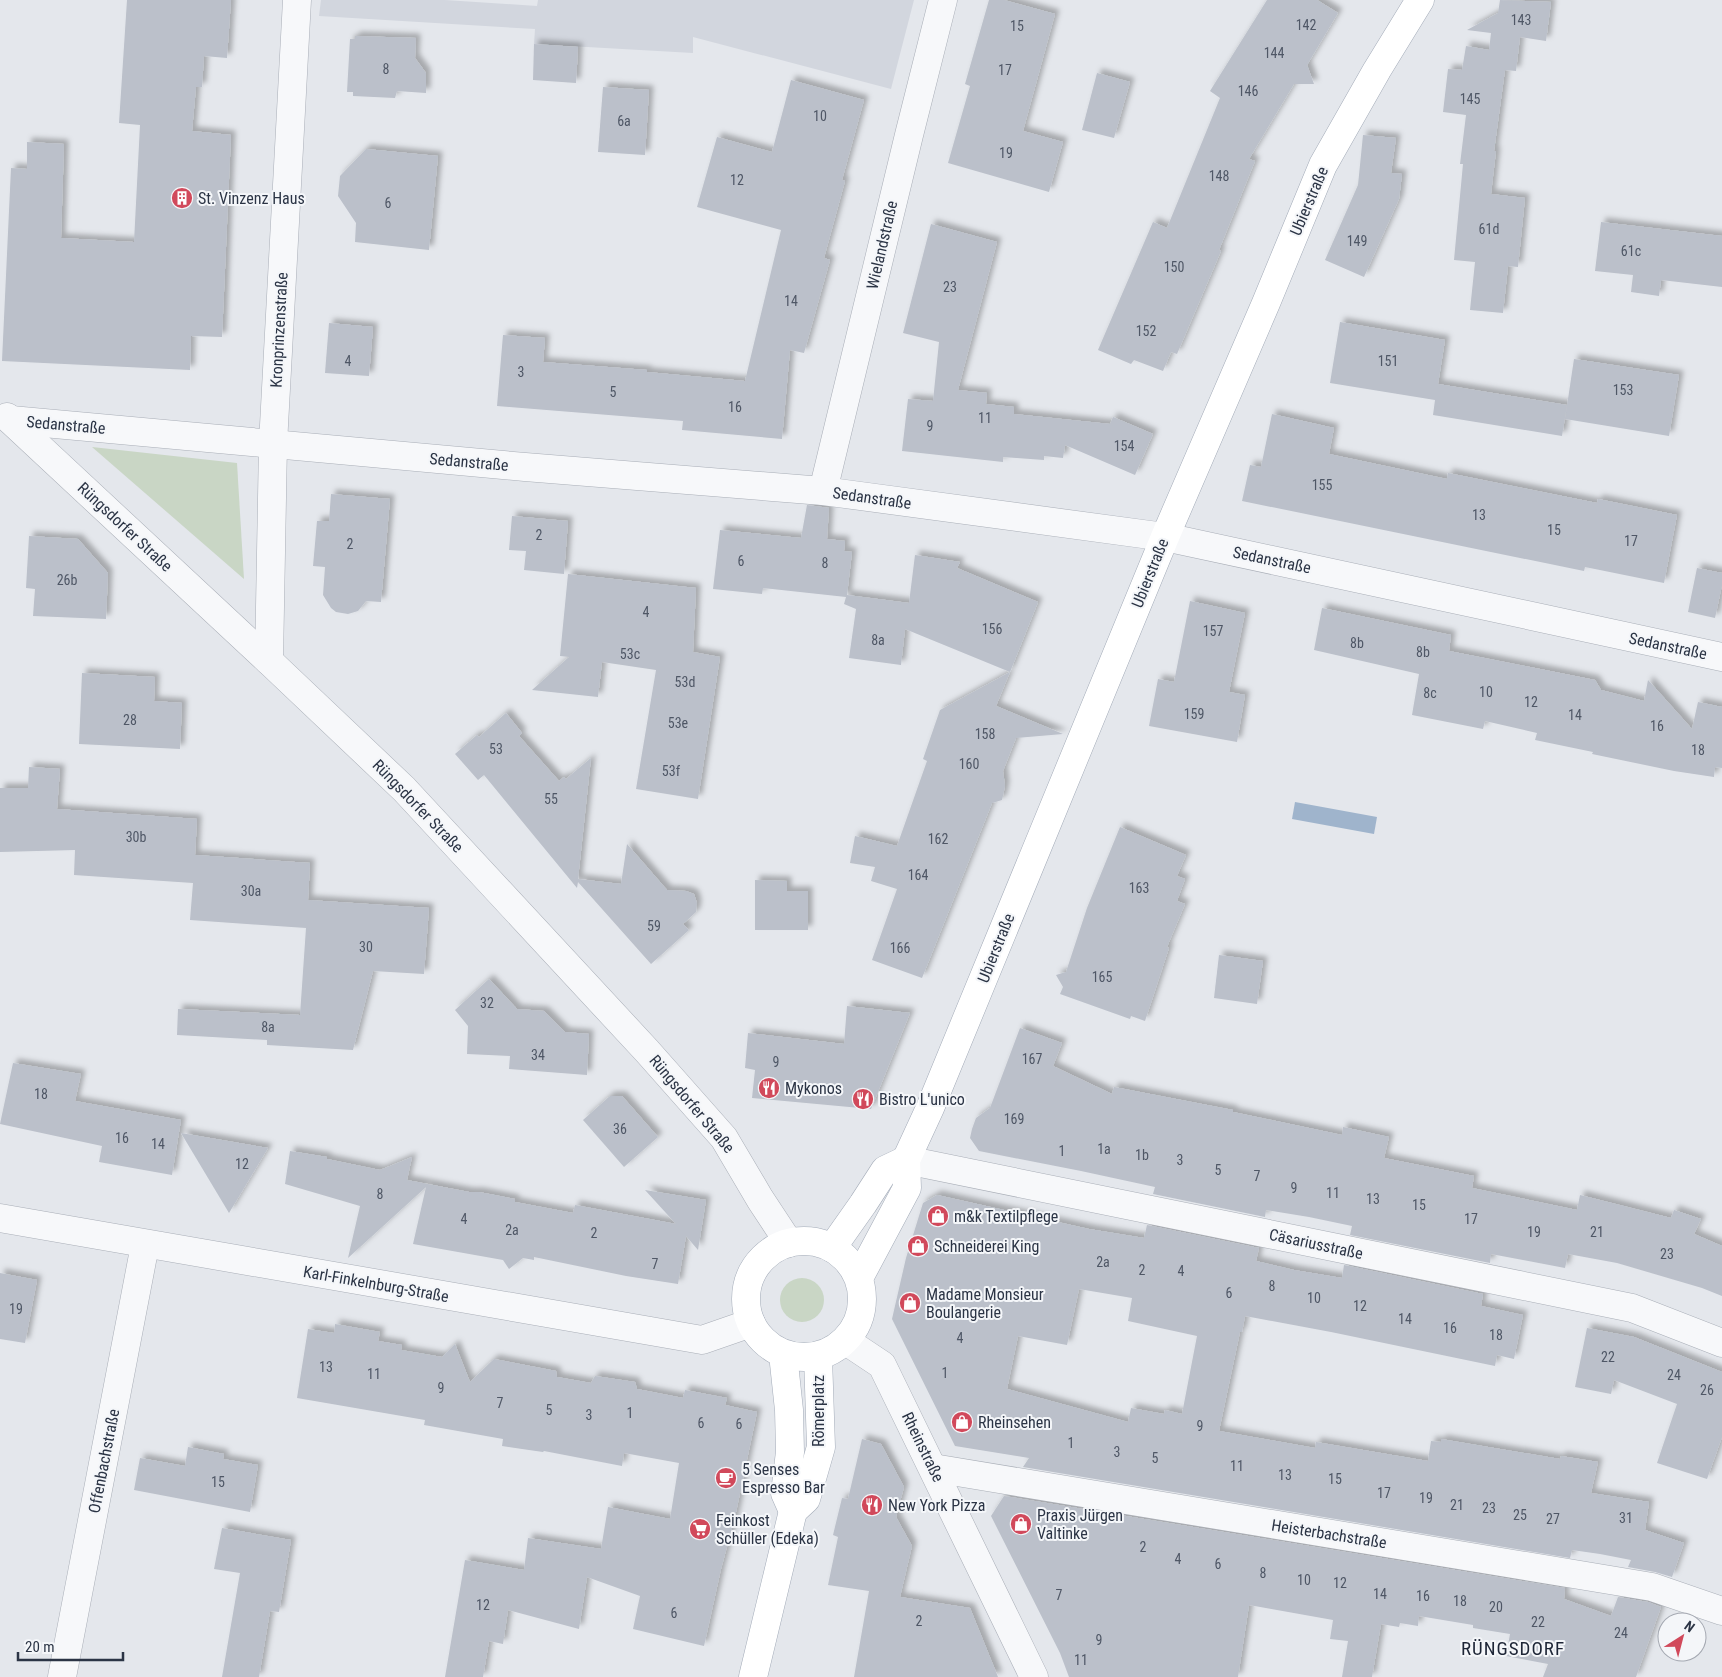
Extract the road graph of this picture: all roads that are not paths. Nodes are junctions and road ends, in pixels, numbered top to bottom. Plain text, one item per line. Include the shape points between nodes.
1 (298, 0) edge
2 (943, 0) edge
3 (1420, 0) edge
4 (5, 416) edge
5 (273, 444) junction
6 (823, 491) junction
7 (1164, 537) junction
8 (1722, 657) edge
9 (270, 661) junction
10 (906, 1160) junction
11 (0, 1218) edge
12 (789, 1243) junction
13 (145, 1245) junction
14 (832, 1248) junction
15 (859, 1278) junction
16 (751, 1323) junction
17 (846, 1341) junction
18 (1722, 1343) edge
19 (783, 1354) junction
20 (818, 1356) junction
21 (933, 1468) junction
22 (793, 1510) junction
23 (1722, 1611) edge
24 (62, 1677) edge
25 (753, 1677) edge
26 (1034, 1677) edge

1 - 5 street, Kronprinzenstraße
2 - 6 street, Wielandstraße
3 - 7 main road, Ubierstraße via 1323,165
4 - 5 street, Sedanstraße
4 - 9 street, Rüngsdorfer Straße
5 - 6 street, Sedanstraße
5 - 9 street, Kronprinzenstraße
6 - 7 street, Sedanstraße
7 - 8 street, Sedanstraße
7 - 10 main road, Ubierstraße
9 - 12 street, Rüngsdorfer Straße via 404,789 654,1058 724,1138
10 - 14 main road via 885,1170
10 - 15 main road via 907,1188
10 - 18 street, Cäsariusstraße via 1632,1308
11 - 13 street, Karl-Finkelnburg-Straße
12 - 14 main road via 819,1242
12 - 16 main road via 774,1249 751,1274 746,1290 746,1307
13 - 16 street, Karl-Finkelnburg-Straße via 702,1340
13 - 24 street, Offenbachstraße
14 - 15 main road via 852,1266
15 - 17 main road via 862,1311 856,1328
16 - 19 main road via 770,1347
17 - 20 main road via 833,1351
17 - 21 street, Rheinstraße via 882,1365
19 - 20 main road via 800,1358
19 - 22 main road, Römerplatz via 790,1452 785,1493
20 - 22 main road, Römerplatz via 821,1447 806,1499
21 - 23 street, Heisterbachstraße via 1652,1587
21 - 26 street, Rheinstraße
22 - 25 main road

